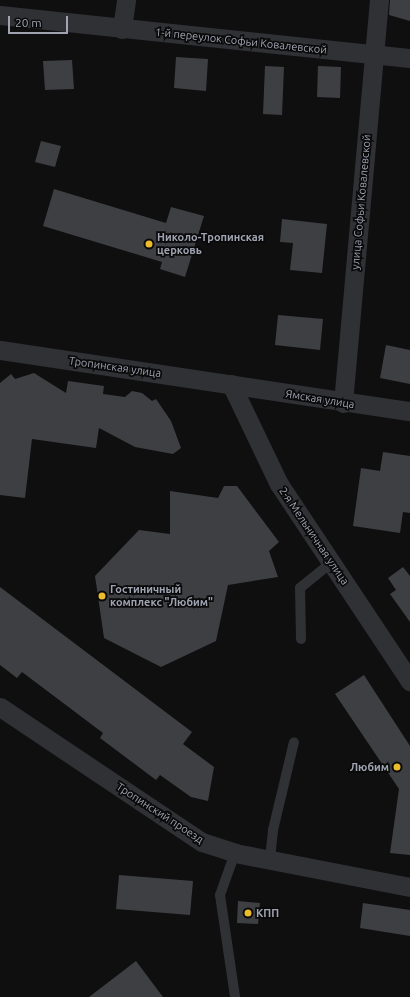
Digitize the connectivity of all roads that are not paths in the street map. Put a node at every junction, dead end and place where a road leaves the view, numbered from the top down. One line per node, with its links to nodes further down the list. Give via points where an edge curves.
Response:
1 (126, 0): 4 (street)
2 (379, 0): 5 (street, улица Софьи Ковалевской)
3 (0, 15): 4 (street, 1-й переулок Софьи Ковалевской)
4 (122, 29): 5 (street, 1-й переулок Софьи Ковалевской)
5 (374, 55): 6 (street, 1-й переулок Софьи Ковалевской); 9 (street, улица Софьи Ковалевской)
6 (410, 58)
7 (0, 350): 8 (street, Тропинская улица)
8 (231, 384): 9 (street, Ямская улица); 11 (street, 2-я Мельничная улица, via 279,484)
9 (344, 403): 10 (street, Ямская улица)
10 (410, 411)
11 (332, 562): 12 (lane, via 300,588); 13 (street, 2-я Мельничная улица)
12 (301, 639)
13 (410, 681)
14 (0, 707): 16 (street, Тропинский проезд, via 202,842)
15 (294, 742): 17 (lane, via 273,830)
16 (234, 853): 17 (street, Тропинский проезд); 19 (lane, via 220,895)
17 (270, 859): 18 (street, Тропинский проезд)
18 (410, 887)
19 (235, 997)

